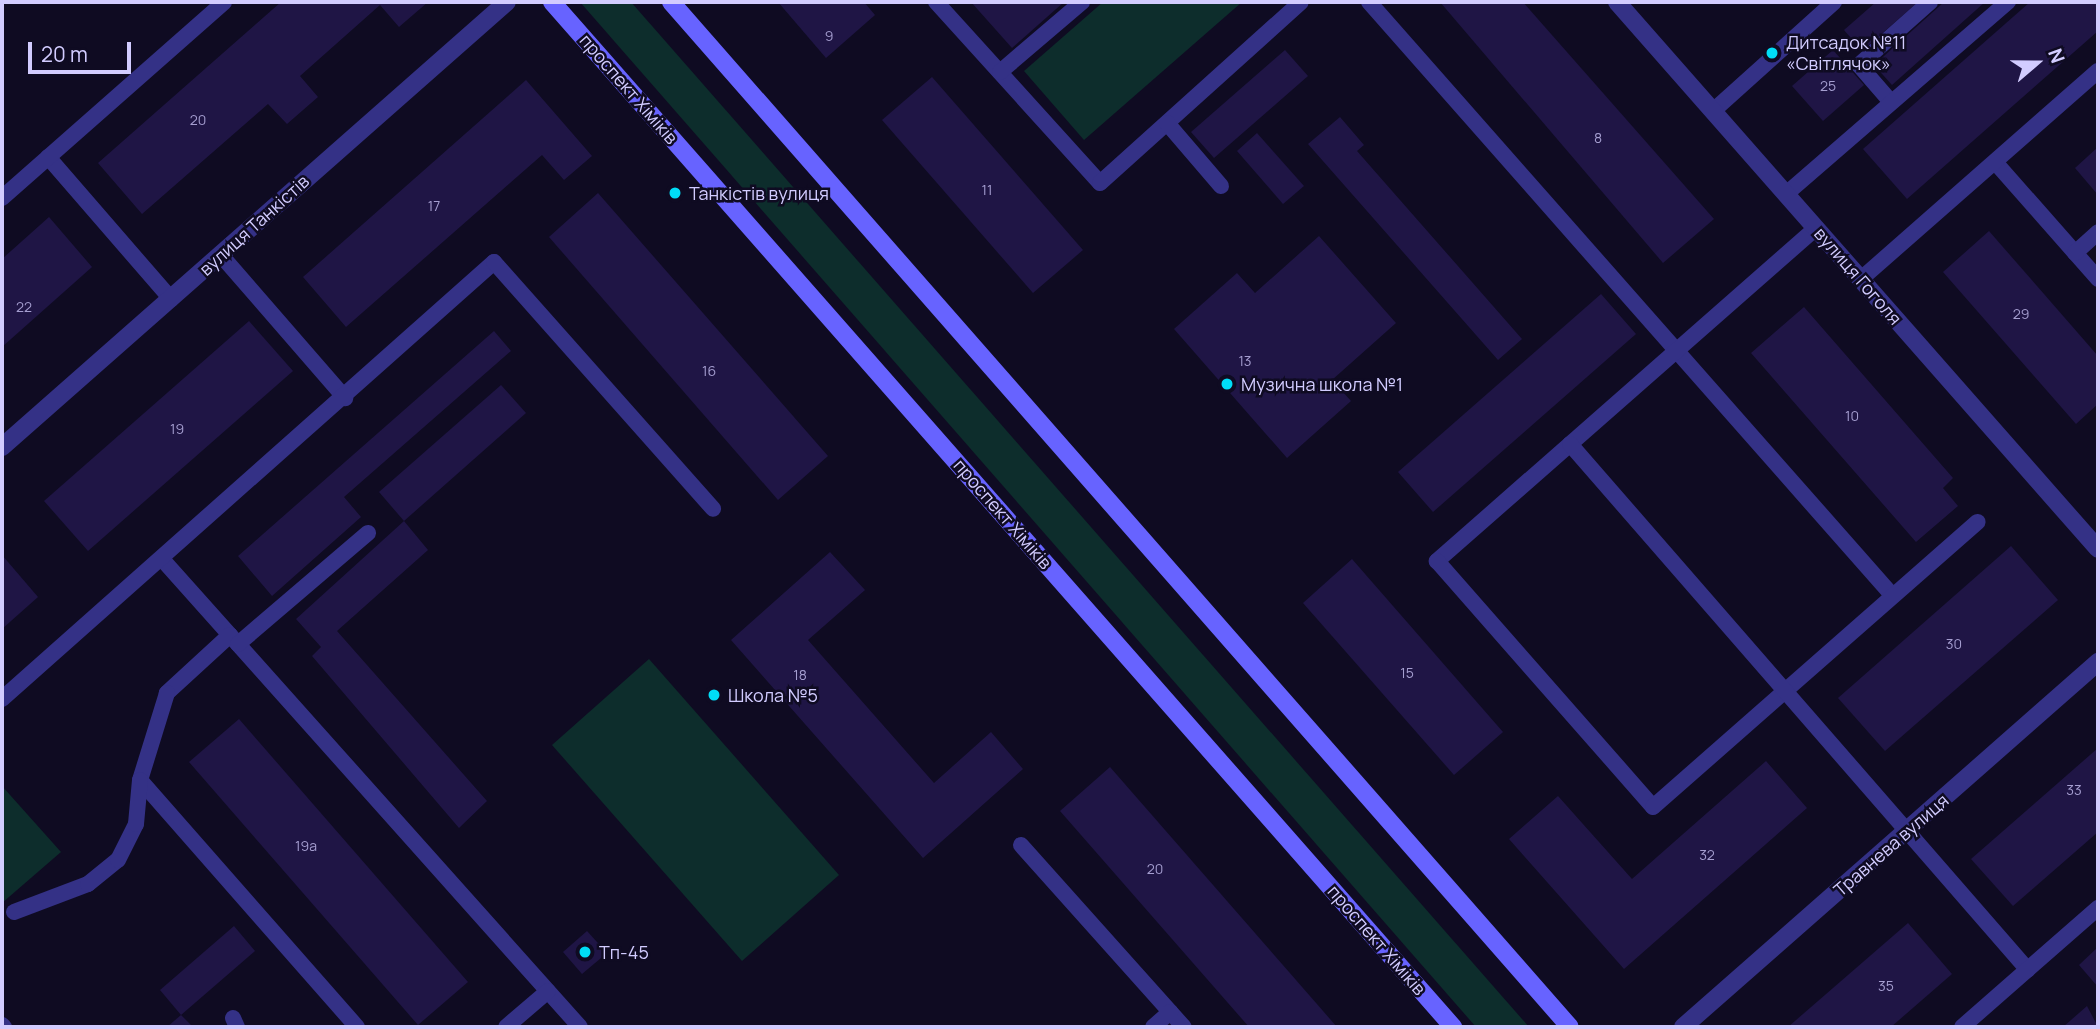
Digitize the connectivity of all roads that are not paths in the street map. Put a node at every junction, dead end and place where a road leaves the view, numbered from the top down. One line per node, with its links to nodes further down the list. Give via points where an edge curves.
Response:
1 (225, 2): 18 (lane)
2 (507, 2): 26 (street, вулиця Танкістів)
3 (552, 2): 57 (main road, проспект Хіміків)
4 (671, 2): 58 (main road)
5 (1082, 2): 14 (lane)
6 (1301, 2): 17 (lane)
7 (1369, 2): 30 (lane)
8 (1617, 2): 16 (street, вулиця Гоголя)
9 (1834, 2): 16 (lane)
10 (1930, 2): 15 (lane, via 1859,65)
11 (2008, 2): 15 (lane)
12 (942, 4): 14 (lane)
13 (2098, 71): 19 (lane)
14 (1000, 72): 17 (lane, via 1100,183)
15 (1891, 102): 21 (lane)
16 (1713, 111): 21 (street, вулиця Гоголя)
17 (1167, 123): 20 (lane)
18 (48, 157): 22 (lane); 29 (lane)
19 (1995, 162): 25 (lane); 27 (lane)
20 (1221, 186)
21 (1786, 194): 23 (street, вулиця Гоголя)
22 (2, 198)
23 (1816, 228): 27 (street, вулиця Гоголя); 30 (lane)
24 (2098, 232): 25 (lane)
25 (2075, 253): 28 (lane)
26 (220, 254): 29 (street, вулиця Танкістів); 31 (lane)
27 (1861, 279): 37 (street, вулиця Гоголя)
28 (2098, 279)
29 (171, 299): 33 (street, вулиця Танкістів)
30 (1676, 350): 32 (lane); 39 (lane)
31 (345, 398): 34 (lane, via 494,262); 38 (lane)
32 (1570, 444): 42 (lane); 42 (lane, via 1437,561 1568,713 1653,807)
33 (2, 447)
34 (713, 509)
35 (1977, 522): 39 (lane)
36 (368, 533): 40 (lane)
37 (2098, 549)
38 (162, 559): 40 (lane); 43 (lane)
39 (1892, 595): 42 (lane)
40 (234, 640): 44 (lane, via 167,693); 50 (lane)
41 (2098, 662): 45 (street, Травнева вулиця)
42 (1784, 691): 45 (lane)
43 (2, 699)
44 (140, 780): 48 (lane, via 136,824 118,860 88,884); 52 (lane)
45 (1907, 831): 49 (lane); 59 (street, Травнева вулиця)
46 (1021, 845): 51 (lane)
47 (2098, 908): 49 (lane)
48 (14, 912)
49 (2028, 970): 60 (lane)
50 (548, 991): 53 (lane); 54 (lane)
51 (1170, 1012): 55 (lane); 56 (lane)
52 (357, 1027)
53 (506, 1027)
54 (580, 1027)
55 (1153, 1027)
56 (1184, 1027)
57 (1453, 1027)
58 (1570, 1027)
59 (1683, 1027)
60 (1962, 1027)

